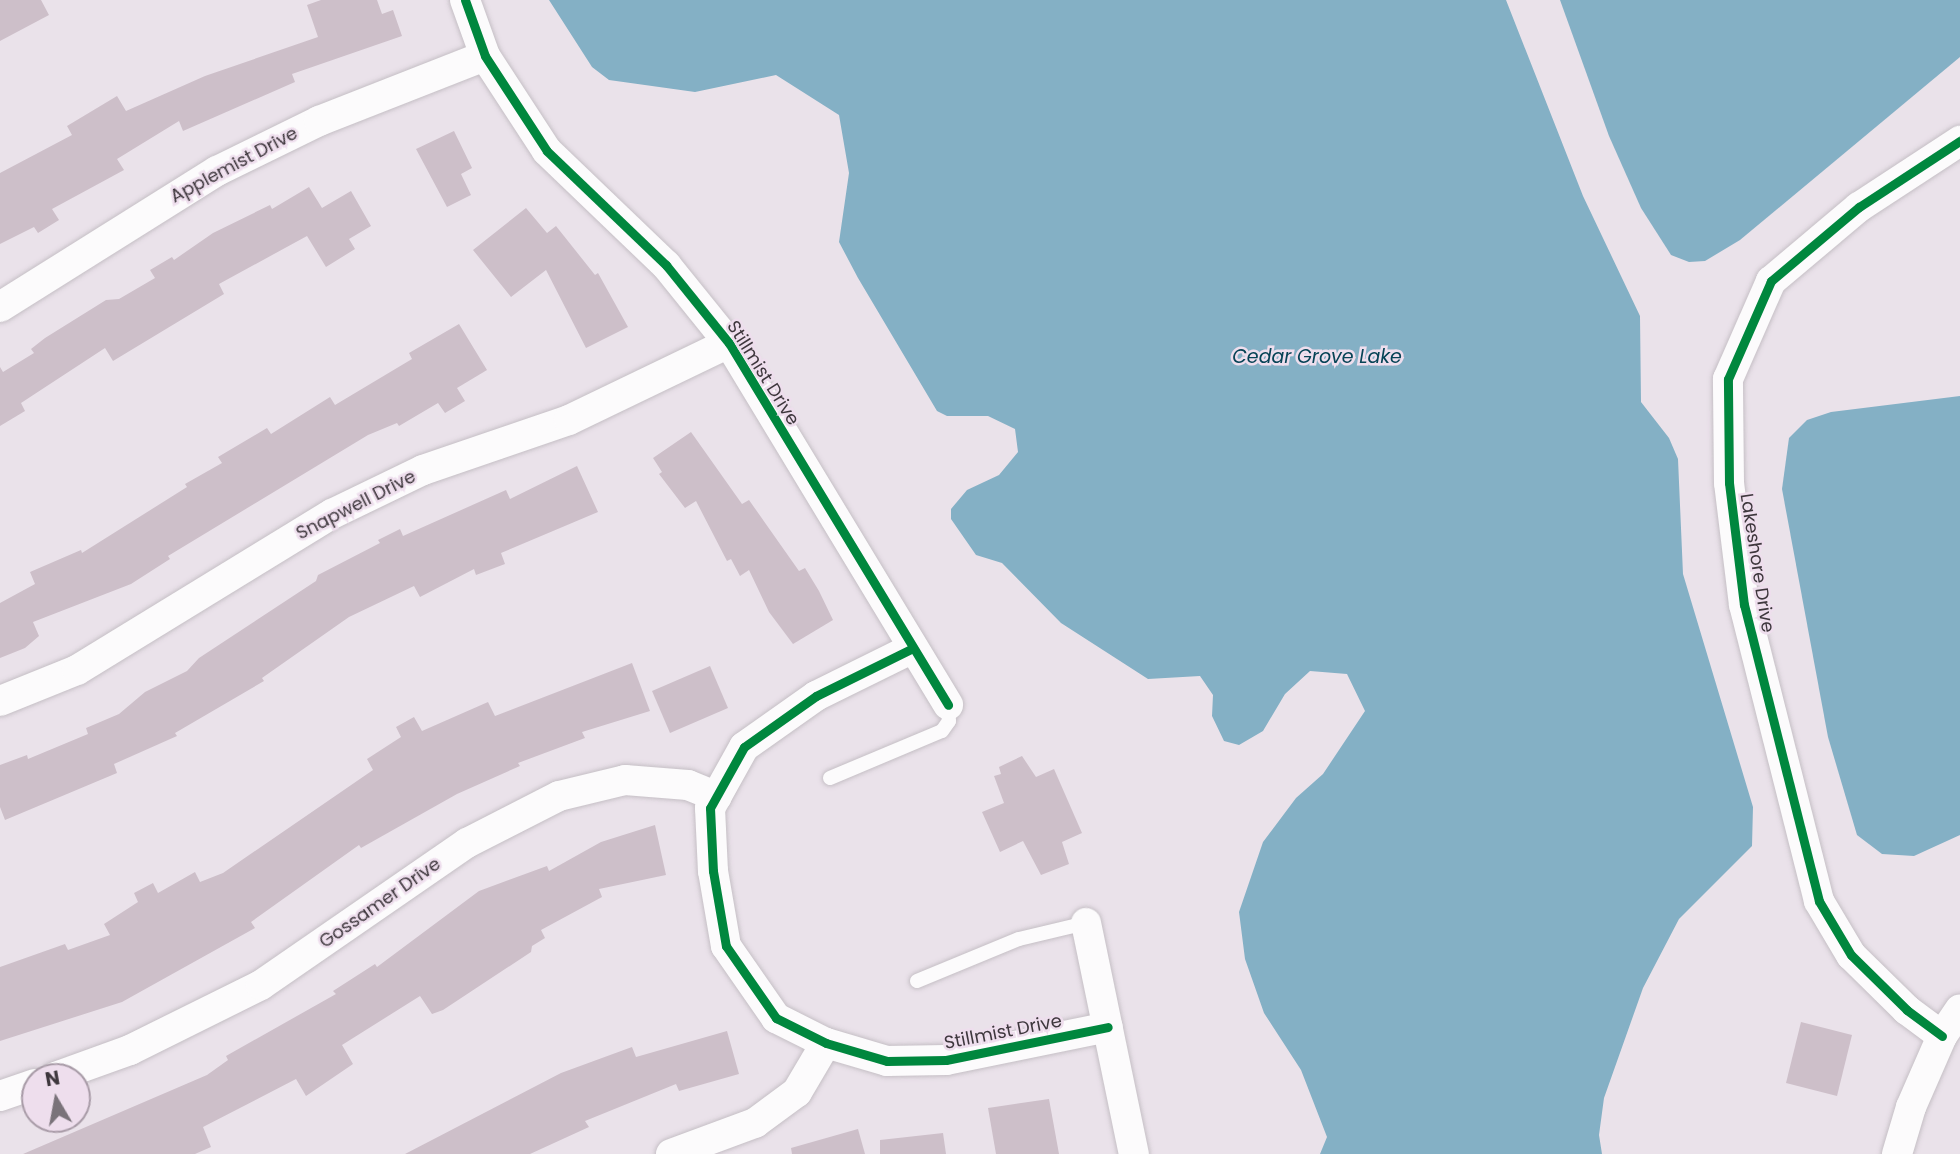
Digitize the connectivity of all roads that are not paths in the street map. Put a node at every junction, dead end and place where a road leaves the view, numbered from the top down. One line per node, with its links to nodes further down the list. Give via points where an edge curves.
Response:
1 (465, 0): 2 (street, Stillmist Drive)
2 (485, 56): 4 (street, Applemist Drive, via 319,121 217,171); 5 (street, Stillmist Drive, via 547,151 667,265)
3 (1960, 141): 15 (street, Lakeshore Drive, via 1859,207 1771,281 1728,379 1729,483 1744,605 1819,901 1851,955 1907,1010)
4 (0, 307)
5 (729, 343): 6 (street, Stillmist Drive); 7 (street, Snapwell Drive, via 569,420 423,470 331,514 77,670)
6 (913, 648): 8 (street, Stillmist Drive); 10 (street, Stillmist Drive, via 816,696 744,747)
7 (0, 701)
8 (948, 705): 9 (lane, via 949,721 943,732)
9 (830, 778)
10 (716, 797): 16 (street, Stillmist Drive, via 710,808 713,871 726,946 776,1018); 17 (street, Gossamer Drive, via 688,785 625,780 559,796 467,842 261,985 130,1050)
11 (1086, 923): 12 (lane, via 1019,939); 14 (street)
12 (917, 981)
13 (1960, 1009): 15 (street)
14 (1108, 1027): 16 (street, Stillmist Drive, via 946,1060 887,1061); 21 (street)
15 (1942, 1036): 22 (street, via 1911,1107)
16 (827, 1044): 20 (street, via 797,1092 755,1123)
17 (91, 1064)
18 (21, 1089): 19 (street)
19 (0, 1096)
20 (671, 1154)
21 (1134, 1154)
22 (1898, 1154)

